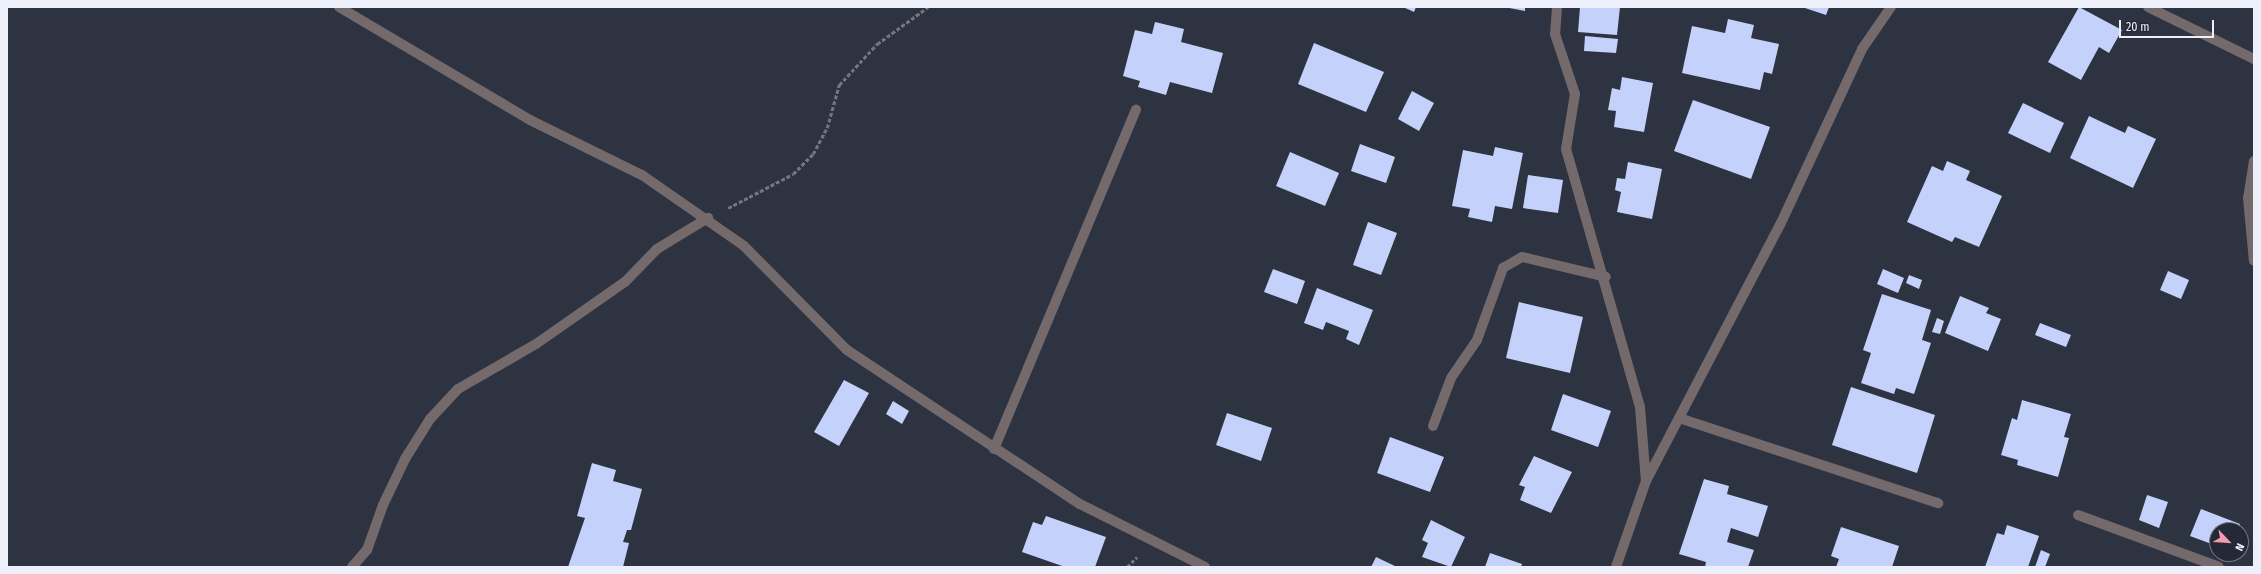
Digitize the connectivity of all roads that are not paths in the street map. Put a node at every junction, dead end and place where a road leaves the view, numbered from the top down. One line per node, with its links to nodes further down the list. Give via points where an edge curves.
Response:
1 (339, 7): 8 (street, via 530,120 642,175)
2 (1557, 7): 10 (street, via 1555,34 1575,94 1566,149)
3 (1891, 7): 11 (street, via 1862,49 1781,223)
4 (2148, 7): 5 (street)
5 (2254, 59)
6 (1136, 110): 13 (street)
7 (2254, 161): 9 (street, via 2248,198)
8 (708, 218): 13 (street, via 744,246 847,350); 17 (street, via 657,248 625,282 536,344 458,389 430,419 405,459 383,505 367,550)
9 (2254, 261)
10 (1606, 277): 12 (street, via 1522,257 1503,268 1477,340 1451,378); 14 (street, via 1640,407)
11 (1678, 418): 14 (street); 15 (street)
12 (1433, 426)
13 (994, 449): 18 (street, via 1080,504)
14 (1646, 481): 19 (street)
15 (1938, 503)
16 (2078, 515): 20 (street)
17 (352, 567)
18 (1205, 567)
19 (1616, 567)
20 (2218, 567)

